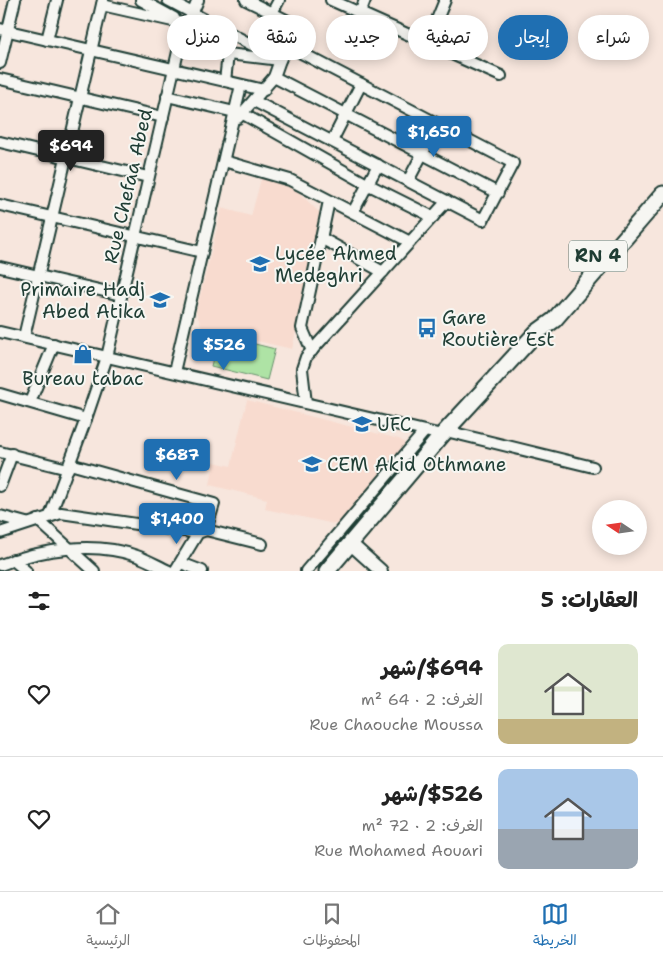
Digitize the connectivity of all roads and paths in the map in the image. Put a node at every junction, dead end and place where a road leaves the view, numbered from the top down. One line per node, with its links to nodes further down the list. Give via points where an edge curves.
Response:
1 (15, 0): 19 (street)
2 (57, 0): 21 (street)
3 (141, 0): 15 (street)
4 (168, 0): 12 (street)
5 (198, 0): 12 (street, Rue Chefaa Abed)
6 (246, 0): 13 (street)
7 (279, 0): 13 (street)
8 (331, 0): 14 (street)
9 (365, 0): 14 (street)
10 (445, 0): 17 (street)
11 (103, 2): 18 (street); 23 (street)
12 (192, 13): 22 (street)
13 (272, 13): 16 (street)
14 (360, 13): 20 (street)
15 (169, 15)
16 (276, 15)
17 (439, 15)
18 (167, 19)
19 (4, 30): 21 (street); 29 (street)
20 (408, 35)
21 (48, 40): 23 (street)
22 (248, 43)
23 (92, 50): 30 (street); 39 (street)
24 (176, 60): 30 (street, Rue Chefaa Abed)
25 (227, 60): 34 (street)
26 (280, 60): 32 (street)
27 (315, 60): 35 (street)
28 (464, 60): 31 (street)
29 (0, 63)
30 (174, 69): 34 (street); 38 (street, Rue Chefaa Abed)
31 (501, 76)
32 (274, 77): 37 (street); 42 (street)
33 (0, 79): 39 (street)
34 (224, 81): 36 (street)
35 (362, 84): 42 (street); 44 (street)
36 (242, 85): 37 (street); 41 (street)
37 (264, 90): 40 (street)
38 (167, 96): 41 (street); 43 (street, Rue Chefaa Abed)
39 (80, 98): 43 (street); 48 (street)
40 (254, 101): 41 (street); 45 (street)
41 (239, 113): 49 (street, via 232,124); 54 (street)
42 (346, 114): 45 (street); 47 (street)
43 (163, 117): 51 (street, Rue Chefaa Abed)
44 (438, 124): 47 (street); 55 (street, via 513,163)
45 (332, 141): 50 (street)
46 (0, 142): 48 (street)
47 (422, 154): 52 (street); 55 (street)
48 (66, 158): 51 (street); 61 (street)
49 (224, 160): 57 (street, via 290,180); 66 (street)
50 (378, 165): 52 (street); 54 (street)
51 (148, 177): 63 (street, Rue Chefaa Abed)
52 (408, 181): 58 (street)
53 (663, 181): 72 (main road, RN 4, via 548,313)
54 (368, 184): 60 (street); 62 (street)
55 (498, 193): 58 (street, via 484,220)
56 (663, 194): 72 (main road, RN 4, via 554,320)
57 (329, 201): 60 (street); 64 (street)
58 (447, 201): 62 (street)
59 (0, 205): 61 (street)
60 (353, 212): 65 (street)
61 (52, 217): 63 (street); 69 (street)
62 (433, 217): 65 (street)
63 (135, 236): 66 (street); 70 (street, Rue Chefaa Abed)
64 (322, 238): 68 (street); 75 (street, via 302,328)
65 (410, 242): 68 (street)
66 (202, 252): 77 (street)
67 (0, 267): 69 (street)
68 (383, 272): 75 (street)
69 (39, 276): 70 (street); 73 (street)
70 (121, 295): 76 (street, Rue Chefaa Abed)
71 (0, 332): 73 (street)
72 (536, 333): 83 (main road, RN 4)
73 (24, 337): 74 (street)
74 (54, 344): 76 (street); 79 (street)
75 (312, 350): 80 (street, via 302,368)
76 (107, 356): 77 (street); 81 (street, Rue Chefaa Abed)
77 (174, 372): 80 (street)
78 (0, 394): 79 (street)
79 (30, 402): 81 (street)
80 (306, 403): 82 (street)
81 (86, 419): 87 (street, Rue Chefaa Abed)
82 (425, 431): 83 (street); 105 (street)
83 (444, 433): 86 (street); 96 (main road, RN 4)
84 (0, 452): 85 (street)
85 (12, 454): 87 (street); 88 (street)
86 (593, 466)
87 (69, 467): 90 (street, Rue Chefaa Abed); 93 (street, via 214,504)
88 (0, 486)
89 (0, 516): 92 (street)
90 (50, 516): 91 (street); 93 (street, via 61,513)
91 (38, 520): 92 (street); 97 (street)
92 (26, 523): 94 (street)
93 (202, 532): 95 (street); 100 (street)
94 (0, 533)
95 (262, 544)
96 (351, 544): 106 (main road, RN 4); 107 (street)
97 (70, 549): 98 (street); 102 (street); 103 (street, via 88,548 136,556)
98 (13, 560): 99 (street); 101 (street)
99 (0, 564)
100 (178, 567): 104 (street)
101 (26, 571)
102 (94, 571)
103 (169, 571)
104 (202, 571)
105 (306, 571)
106 (327, 571)
107 (381, 571)

